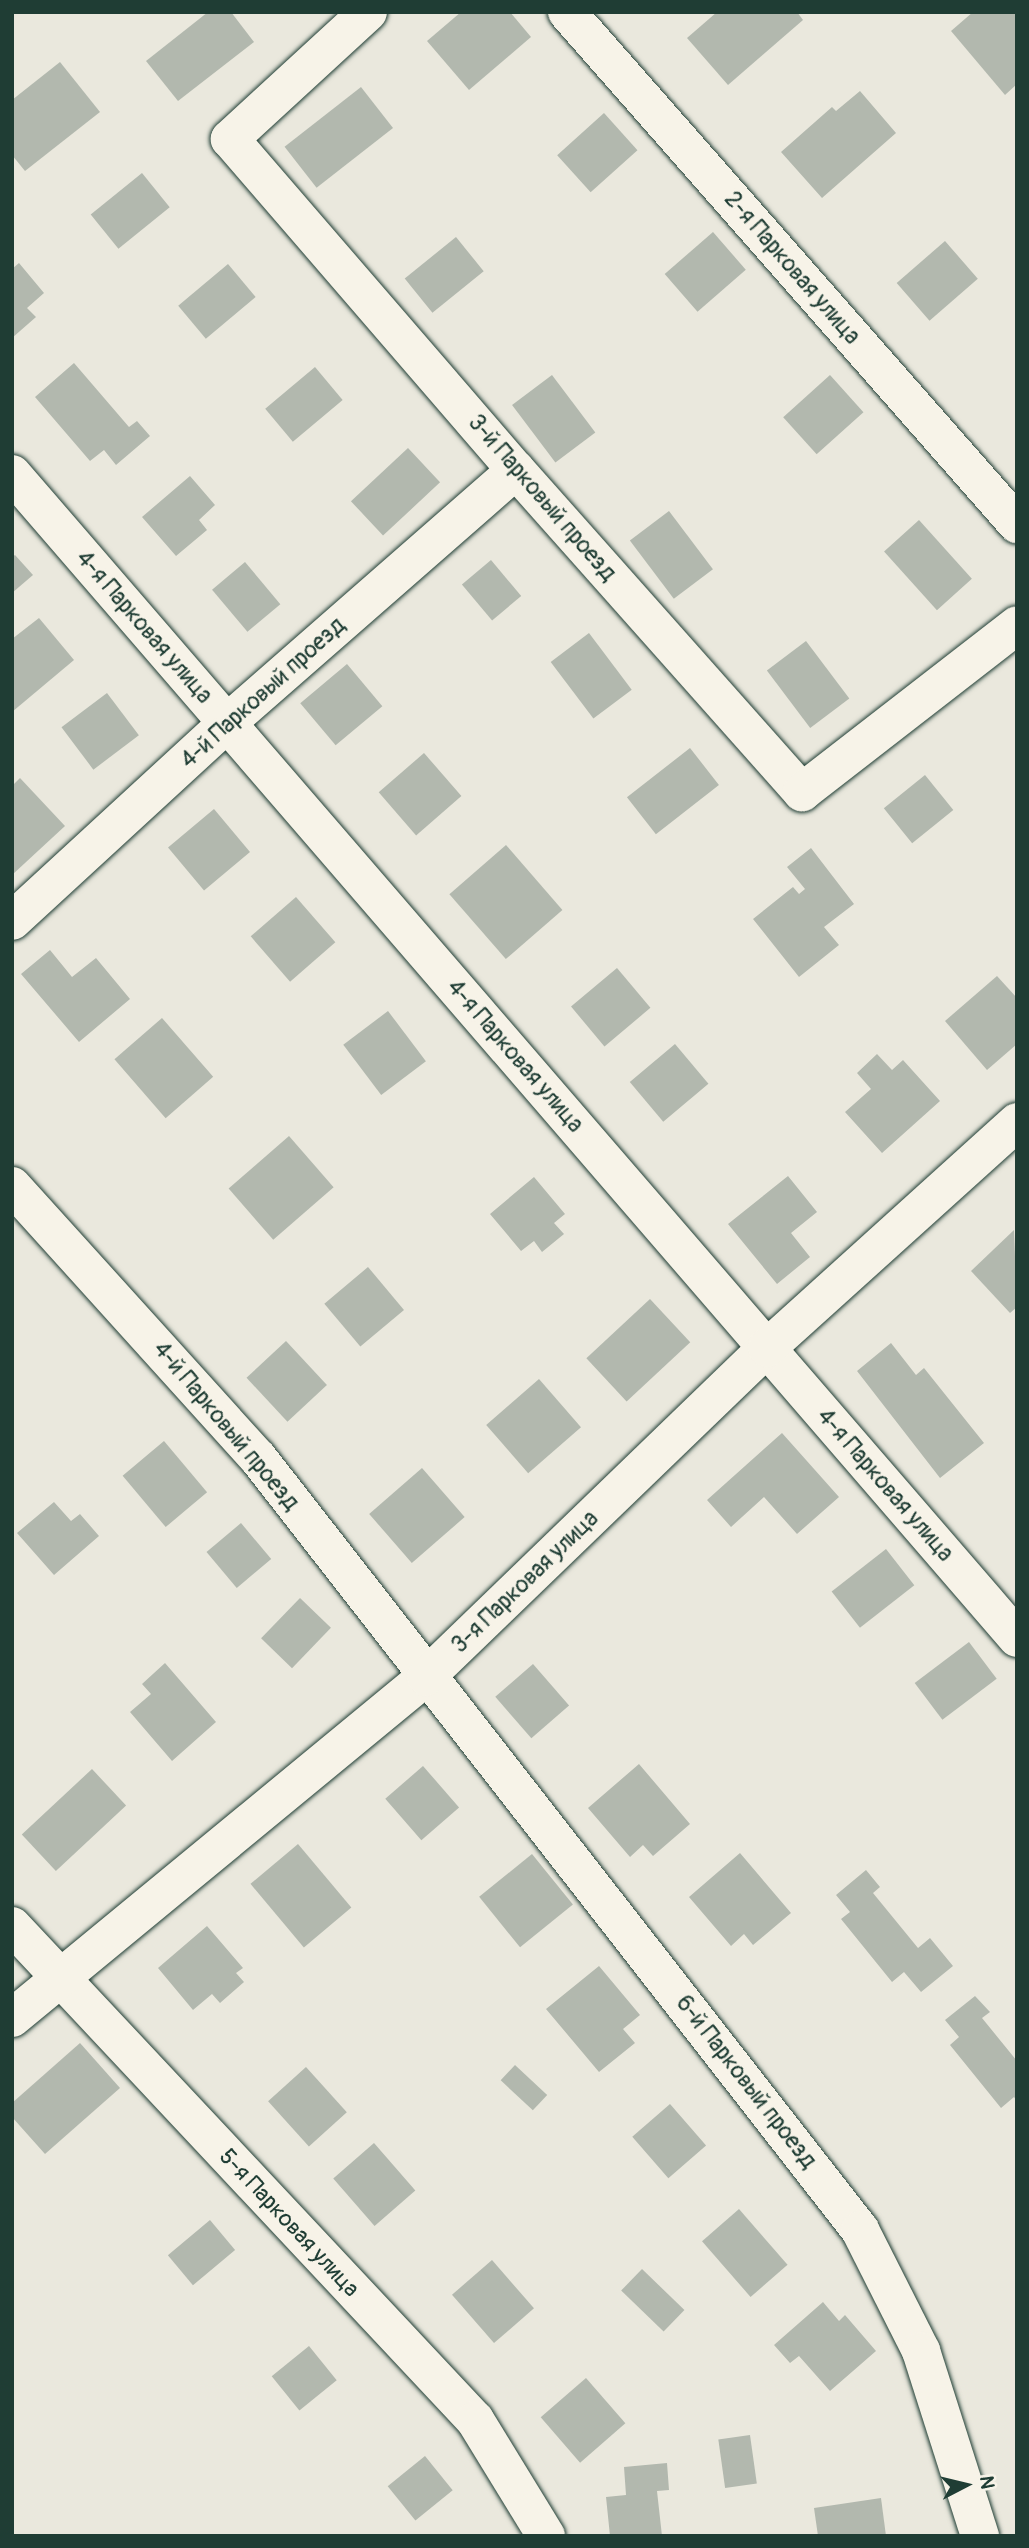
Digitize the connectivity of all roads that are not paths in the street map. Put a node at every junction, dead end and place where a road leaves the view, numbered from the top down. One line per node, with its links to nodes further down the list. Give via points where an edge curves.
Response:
1 (368, 12): 3 (street, 3-й Парковый проезд, via 230,139)
2 (567, 12): 5 (street, 2-я Парковая улица)
3 (516, 470): 6 (street, 3-й Парковый проезд, via 802,792); 7 (street, 4-й Парковый проезд)
4 (12, 474): 7 (street, 4-я Парковая улица)
5 (1017, 524)
6 (1017, 625)
7 (227, 723): 8 (street, 4-й Парковый проезд); 11 (street, 4-я Парковая улица)
8 (12, 921)
9 (1017, 1122): 11 (street, 3-я Парковая улица)
10 (12, 1185): 13 (street, 4-й Парковый проезд, via 258,1458)
11 (767, 1348): 12 (street, 4-я Парковая улица); 13 (street, 3-я Парковая улица)
12 (1017, 1638)
13 (426, 1677): 15 (street, 3-я Парковая улица); 18 (street, 6-й Парковый проезд, via 557,1838 860,2230 921,2351)
14 (12, 1926): 15 (street, 5-я Парковая улица)
15 (59, 1979): 16 (street, 3-я Парковая улица); 17 (street, 5-я Парковая улица, via 475,2420)
16 (12, 2018)
17 (546, 2536)
18 (980, 2536)

